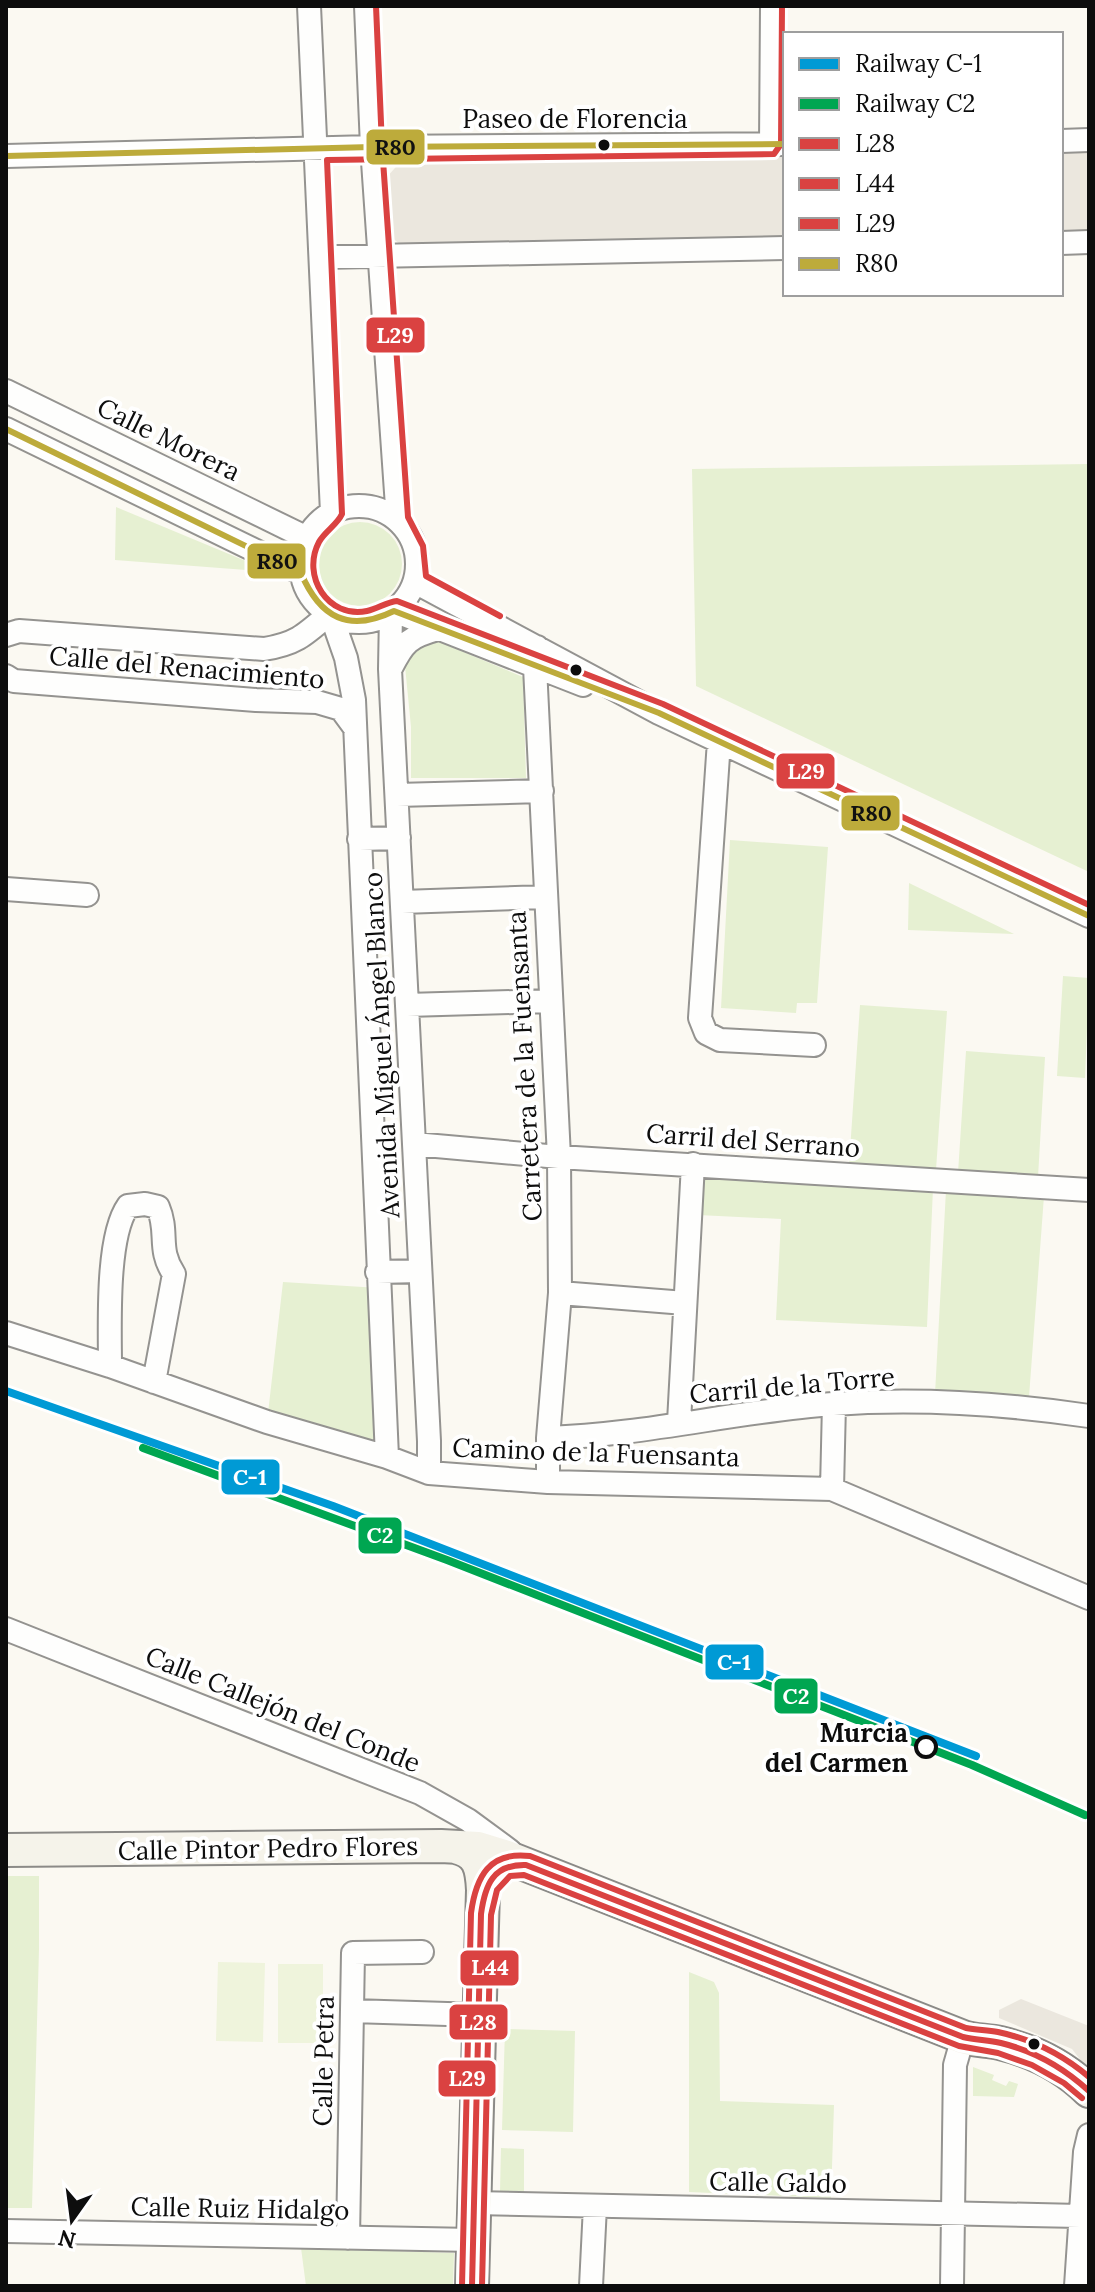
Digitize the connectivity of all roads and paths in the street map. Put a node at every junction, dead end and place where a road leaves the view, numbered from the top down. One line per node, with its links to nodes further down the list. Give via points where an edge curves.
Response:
1 (309, 6): 8 (street)
2 (366, 6): 7 (street)
3 (772, 6): 6 (street)
4 (1089, 140): 5 (street)
5 (1063, 141)
6 (778, 144): 7 (street, Paseo de Florencia)
7 (372, 147): 8 (street, Paseo de Florencia); 14 (street)
8 (317, 150): 9 (street, Paseo de Florencia); 13 (street)
9 (6, 156)
10 (1089, 242): 11 (street)
11 (1063, 243)
12 (783, 248): 14 (street)
13 (322, 257): 14 (street); 18 (street)
14 (379, 257): 19 (street)
15 (6, 391): 16 (street); 20 (street, Calle Morera)
16 (6, 416)
17 (6, 429): 21 (street)
18 (332, 513): 19 (street, via 366,506); 20 (street)
19 (398, 521): 22 (street, via 412,538)
20 (307, 538): 21 (street)
21 (301, 573): 24 (street, via 311,596)
22 (415, 582): 23 (street); 27 (street)
23 (393, 612): 24 (street, via 355,622); 25 (street); 28 (street, Avenida Miguel Ángel Blanco)
24 (330, 614): 26 (street, Calle del Renacimiento, via 289,645 264,649 19,631); 30 (street, Avenida Miguel Ángel Blanco, via 346,658)
25 (438, 629): 27 (street); 28 (street, via 409,639)
26 (6, 635)
27 (536, 657): 31 (street); 32 (street, Carretera de la Fuensanta)
28 (390, 669): 33 (street, Avenida Miguel Ángel Blanco)
29 (6, 676): 30 (street, Calle del Renacimiento, via 14,681 317,702 341,709)
30 (355, 728): 35 (street, Avenida Miguel Ángel Blanco)
31 (719, 741): 40 (street); 43 (street, via 700,1018 706,1033 720,1040)
32 (542, 791): 33 (street); 38 (street, Carretera de la Fuensanta)
33 (397, 795): 34 (street, Avenida Miguel Ángel Blanco)
34 (399, 838): 35 (street); 39 (street, Avenida Miguel Ángel Blanco)
35 (359, 839): 49 (street, Avenida Miguel Ángel Blanco)
36 (6, 889): 37 (street)
37 (87, 895)
38 (545, 897): 39 (street); 41 (street, Carretera de la Fuensanta)
39 (402, 902): 42 (street, Avenida Miguel Ángel Blanco)
40 (1089, 916)
41 (550, 1001): 42 (street); 45 (street, Carretera de la Fuensanta)
42 (407, 1005): 44 (street, Avenida Miguel Ángel Blanco)
43 (814, 1045)
44 (414, 1144): 45 (street, Carril del Serrano); 48 (street, Avenida Miguel Ángel Blanco)
45 (559, 1157): 46 (street, Carril del Serrano); 50 (street, Carretera de la Fuensanta)
46 (693, 1164): 47 (street, Carril del Serrano); 51 (street)
47 (1089, 1190)
48 (420, 1271): 49 (street); 60 (street, Avenida Miguel Ángel Blanco)
49 (377, 1272): 59 (street, Avenida Miguel Ángel Blanco)
50 (560, 1293): 51 (street); 58 (street, Carretera de la Fuensanta)
51 (686, 1297): 57 (street)
52 (6, 1333): 53 (street, Camino de la Fuensanta)
53 (110, 1366): 54 (street, Camino de la Fuensanta); 54 (street, via 117,1227 128,1206 158,1207 164,1259 174,1274)
54 (154, 1382): 59 (street, Camino de la Fuensanta)
55 (834, 1404): 56 (street, Carril de la Torre, via 921,1403); 57 (street, Carril de la Torre); 62 (street)
56 (1089, 1416)
57 (679, 1422): 58 (street, Carril de la Torre)
58 (548, 1438): 61 (street, Carretera de la Fuensanta)
59 (387, 1457): 60 (street, Camino de la Fuensanta)
60 (429, 1473): 61 (street, Camino de la Fuensanta)
61 (548, 1482): 62 (street, Camino de la Fuensanta)
62 (832, 1489): 63 (street, Camino de la Fuensanta)
63 (1089, 1597)
64 (6, 1629): 65 (street, Calle Callejón del Conde, via 420,1793)
65 (468, 1838): 66 (main road, Calle Pintor Pedro Flores); 67 (main road, Calle Pintor Pedro Flores); 68 (main road, via 482,1876)
66 (6, 1850)
67 (526, 1865): 68 (main road, via 510,1864 495,1873); 72 (main road, Calle Pintor Pedro Flores)
68 (482, 1907): 71 (main road)
69 (422, 1952): 70 (street, Calle Petra, via 353,1953)
70 (352, 2011): 71 (street); 80 (street, Calle Petra)
71 (479, 2015): 75 (main road)
72 (963, 2037): 73 (main road, Calle Pintor Pedro Flores, via 1033,2054 1060,2067); 77 (street, via 955,2065)
73 (1089, 2091)
74 (1089, 2135): 78 (street)
75 (474, 2203): 76 (street, Calle Galdo); 81 (main road)
76 (595, 2206): 77 (street, Calle Galdo); 83 (street)
77 (954, 2213): 78 (street, Calle Galdo); 84 (street)
78 (1080, 2216): 85 (street)
79 (6, 2231): 80 (street, Calle Ruiz Hidalgo)
80 (348, 2238): 81 (street, Calle Ruiz Hidalgo)
81 (473, 2240): 82 (main road)
82 (472, 2286)
83 (591, 2286)
84 (952, 2286)
85 (1076, 2286)

